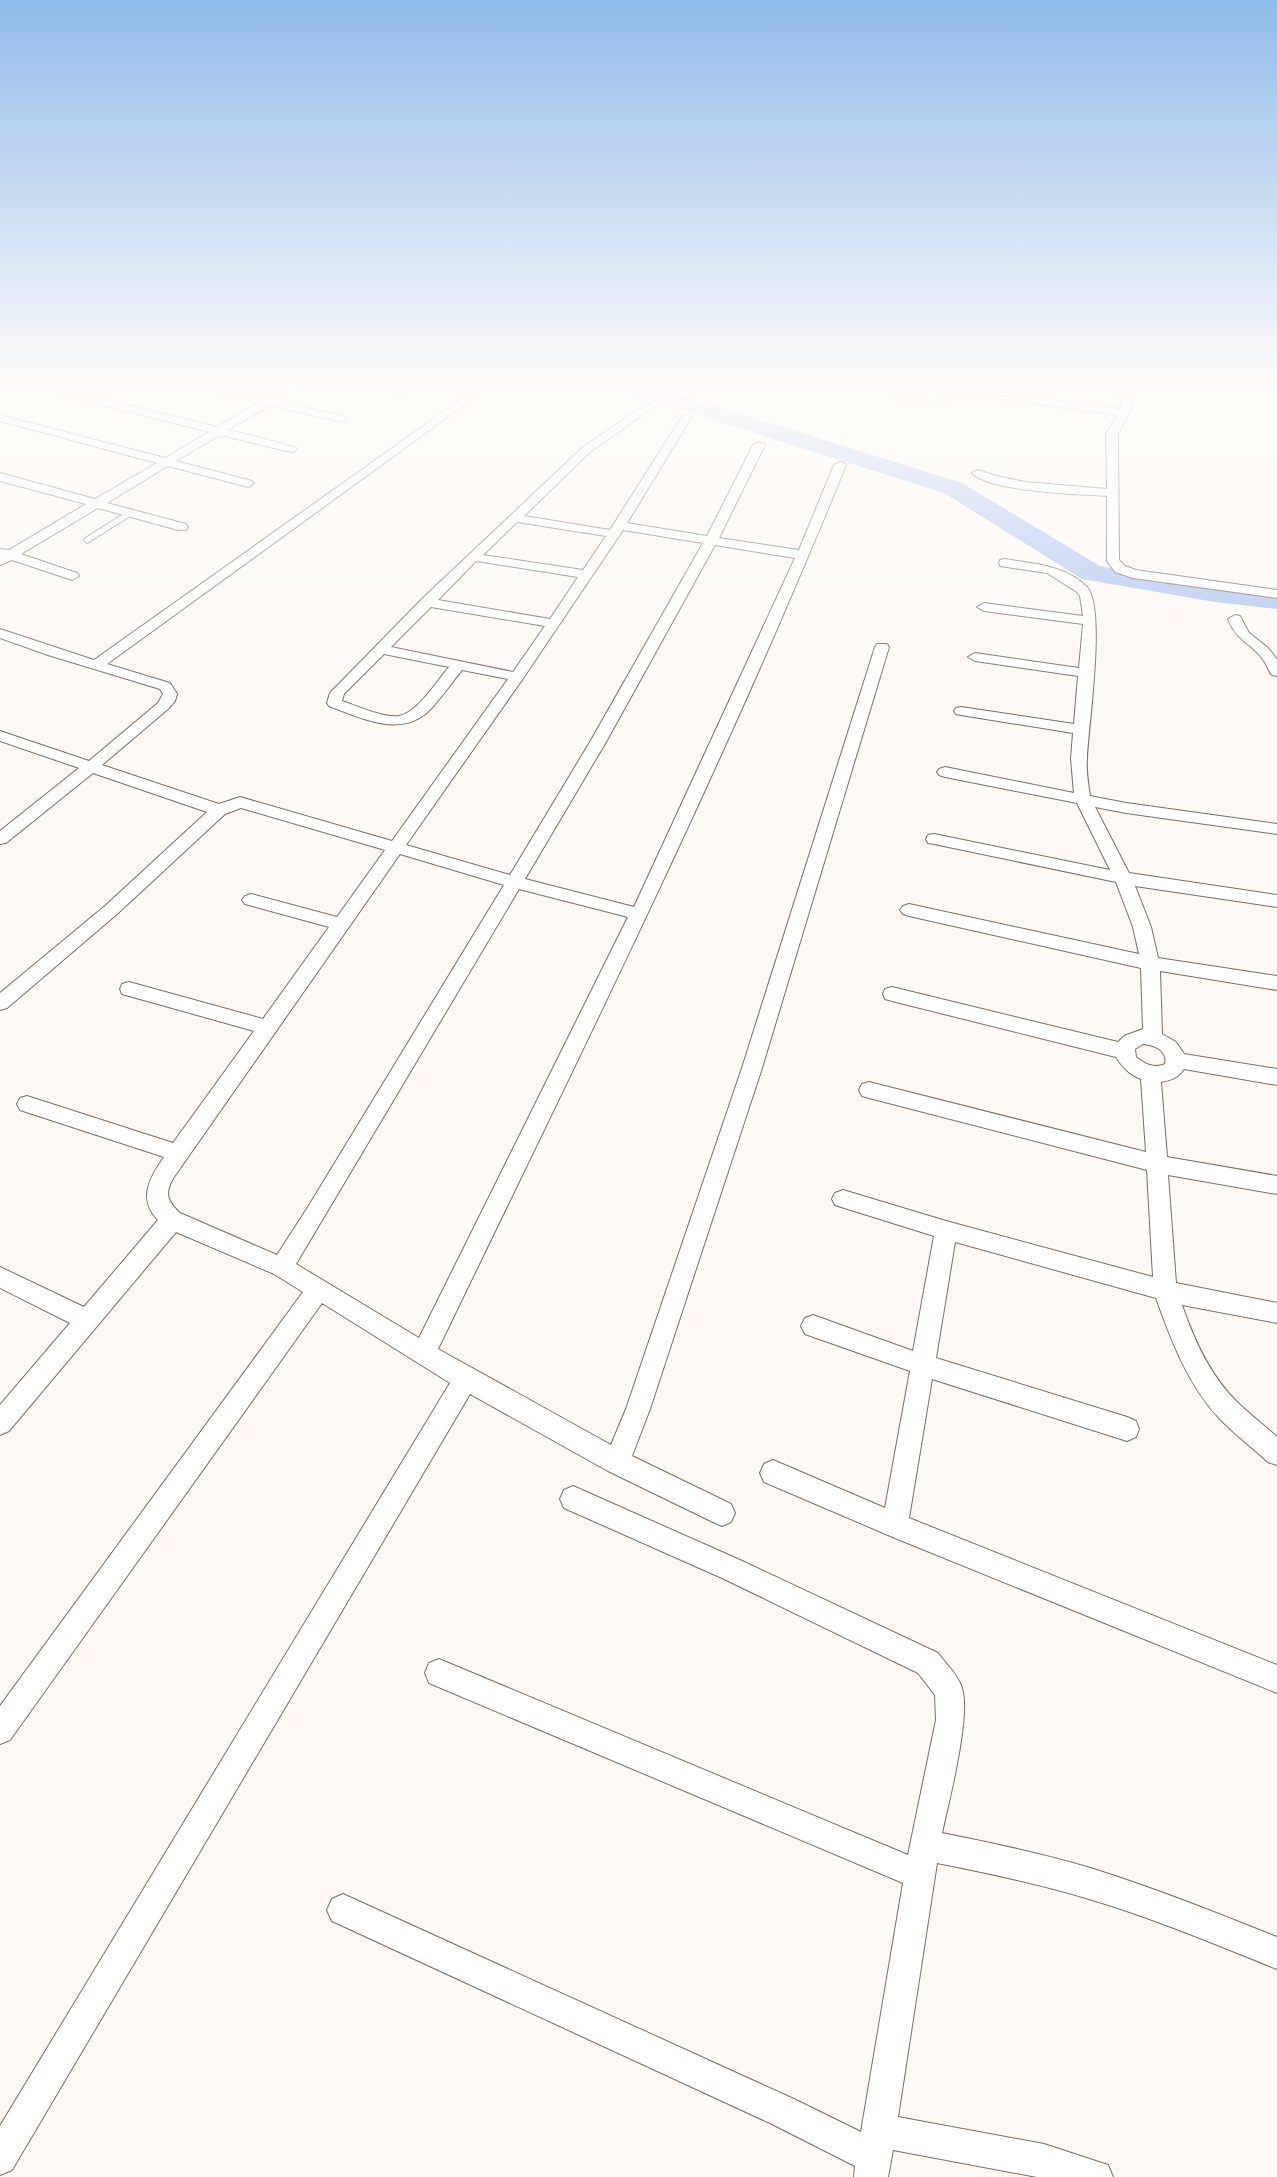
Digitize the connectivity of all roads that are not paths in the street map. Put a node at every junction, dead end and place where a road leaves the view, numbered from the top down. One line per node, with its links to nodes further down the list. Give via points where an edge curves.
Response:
1 (52, 492): 10 (street)
2 (116, 492): 10 (street)
3 (338, 492): 33 (street)
4 (542, 492): 12 (street)
5 (640, 492): 14 (street)
6 (736, 492): 15 (street)
7 (829, 492): 17 (street)
8 (1097, 492): 9 (street)
9 (1112, 493): 23 (street, via 1113,561 1120,569 1133,574)
10 (96, 504): 11 (street); 18 (street)
11 (130, 513): 13 (street); 16 (lane)
12 (514, 518): 14 (street); 19 (street)
13 (182, 527)
14 (616, 530): 15 (street); 21 (street)
15 (712, 539): 17 (street); 50 (street, via 598,742)
16 (87, 540)
17 (803, 555): 54 (street)
18 (3, 556): 22 (street)
19 (473, 557): 21 (street); 24 (street)
20 (1005, 563): 27 (street, via 1051,570 1066,578 1087,596)
21 (586, 574): 28 (street)
22 (72, 576)
23 (1277, 594)
24 (427, 602): 28 (street); 31 (street)
25 (984, 606): 27 (street)
26 (1235, 619): 35 (street, via 1245,638 1266,653)
27 (1090, 621): 36 (street)
28 (552, 623): 37 (street)
29 (0, 633): 33 (street)
30 (882, 646): 88 (street, via 752,1068 641,1400)
31 (380, 648): 34 (street); 34 (street, via 337,693 336,706 403,720 420,711)
32 (975, 657): 36 (street)
33 (97, 664): 41 (street, via 165,686 170,694 163,706)
34 (458, 665): 37 (street)
35 (1277, 672)
36 (1085, 673): 39 (street)
37 (516, 677): 48 (street)
38 (961, 711): 39 (street)
39 (1081, 730): 43 (street, via 1079,772)
40 (0, 736): 41 (street)
41 (92, 766): 44 (street); 46 (street)
42 (945, 772): 43 (street)
43 (1083, 800): 45 (street); 49 (street)
44 (219, 810): 48 (street, via 232,804 248,803); 60 (street, via 111,910)
45 (1277, 829)
46 (1, 838)
47 (934, 839): 49 (street)
48 (394, 849): 50 (street); 55 (street)
49 (1123, 878): 52 (street); 56 (street, via 1142,927)
50 (513, 882): 54 (street); 75 (street)
51 (251, 900): 55 (street)
52 (1277, 901)
53 (909, 910): 56 (street)
54 (639, 914): 82 (street)
55 (341, 924): 61 (street)
56 (1150, 963): 57 (street); 62 (street)
57 (1277, 983)
58 (129, 989): 61 (street)
59 (892, 994): 63 (street)
60 (0, 1003)
61 (268, 1028): 69 (street)
62 (1152, 1037): 63 (street, via 1132,1039); 64 (street, via 1169,1046)
63 (1124, 1051): 65 (street, via 1133,1066)
64 (1176, 1060): 65 (street, via 1170,1072); 66 (street)
65 (1151, 1074): 70 (street)
66 (1277, 1077)
67 (869, 1090): 70 (street)
68 (27, 1104): 69 (street)
69 (178, 1153): 73 (street, via 157,1188 156,1196 162,1211)
70 (1158, 1164): 71 (street); 78 (street)
71 (1277, 1185)
72 (843, 1199): 74 (street)
73 (172, 1220): 75 (street); 80 (street)
74 (946, 1230): 78 (street); 83 (street)
75 (282, 1267): 77 (street)
76 (0, 1277): 80 (street)
77 (318, 1290): 82 (street); 95 (street)
78 (1165, 1290): 79 (street); 87 (street, via 1200,1373 1227,1408)
79 (1277, 1313)
80 (86, 1320): 85 (street)
81 (813, 1326): 83 (street)
82 (424, 1353): 84 (street)
83 (923, 1364): 86 (street); 92 (street)
84 (466, 1379): 88 (street); 101 (street)
85 (0, 1422)
86 (1127, 1429)
87 (1277, 1453)
88 (617, 1462): 91 (street)
89 (774, 1473): 92 (street)
90 (573, 1498): 96 (street, via 928,1663 950,1690 950,1720)
91 (722, 1513)
92 (895, 1526): 94 (street)
93 (439, 1673): 97 (street)
94 (1277, 1679)
95 (0, 1730)
96 (925, 1845): 97 (street); 99 (street, via 1088,1883)
97 (920, 1875): 100 (street)
98 (343, 1910): 100 (street)
99 (1277, 1953)
100 (874, 2155): 102 (street, via 1044,2161)
101 (0, 2158)
102 (1096, 2177)

